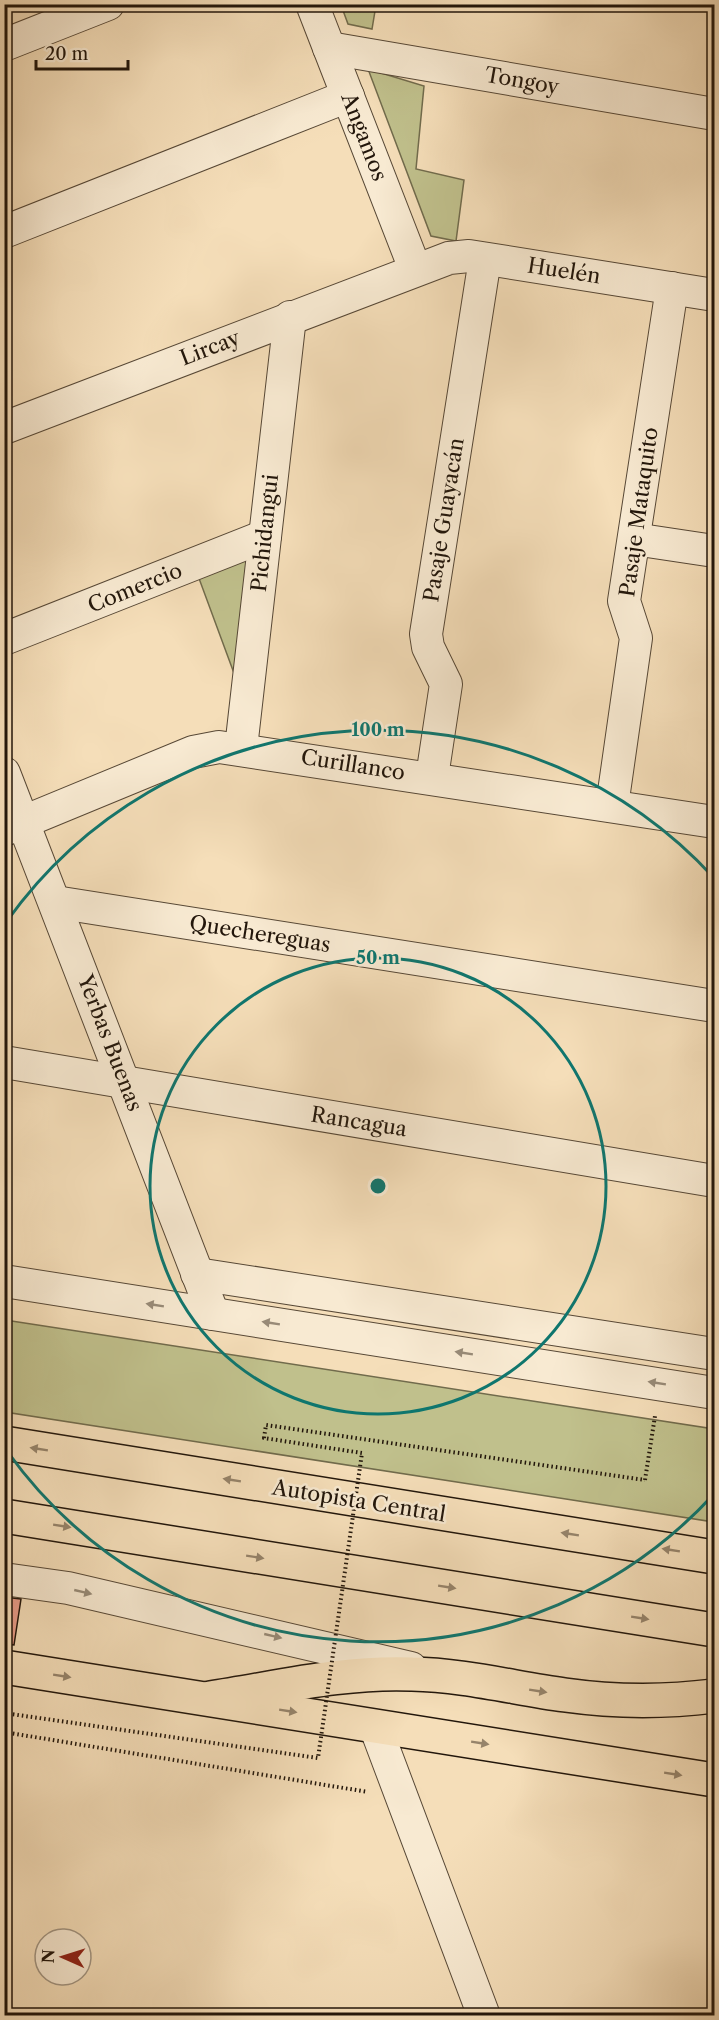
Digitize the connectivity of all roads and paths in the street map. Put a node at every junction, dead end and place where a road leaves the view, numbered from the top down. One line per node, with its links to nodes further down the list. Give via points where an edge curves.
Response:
1 (108, 4): 3 (street)
2 (312, 4): 4 (street, Angamos)
3 (4, 45)
4 (329, 48): 5 (street, Angamos); 6 (street, Tongoy)
5 (348, 96): 7 (street); 9 (street, Angamos)
6 (714, 114)
7 (4, 232)
8 (484, 259): 9 (street, Huelén, via 449,258); 10 (street, Huelén); 20 (street, Pasaje Guayacán, via 426,634 446,684)
9 (415, 269): 12 (street, Lircay)
10 (672, 288): 11 (street, Huelén); 15 (street, Pasaje Mataquito)
11 (714, 295)
12 (290, 317): 13 (street, Lircay); 14 (street, Pichidangui)
13 (4, 428)
14 (265, 536): 17 (street, Comercio); 18 (street, Pichidangui)
15 (634, 539): 16 (street); 21 (street, Pasaje Mataquito, via 624,601 636,638)
16 (714, 551)
17 (4, 639)
18 (241, 748): 20 (street, Curillanco); 23 (street, Curillanco, via 207,747)
19 (4, 773): 23 (street, Yerbas Buenas)
20 (432, 777): 21 (street, Curillanco)
21 (612, 806): 22 (street, Curillanco)
22 (714, 822)
23 (14, 826): 24 (street, Yerbas Buenas)
24 (55, 902): 25 (street, Quechereguas); 27 (street, Yerbas Buenas)
25 (714, 1006)
26 (4, 1062): 27 (street, Rancagua)
27 (126, 1084): 28 (street, Rancagua); 29 (street, Yerbas Buenas)
28 (714, 1181)
29 (197, 1274): 31 (street, Yerbas Buenas); 32 (street)
30 (4, 1281): 31 (street, one-way to 30)
31 (213, 1314): 33 (street, one-way to 31)
32 (714, 1354)
33 (714, 1393)
34 (4, 1443): 37 (main road, Autopista Central, one-way to 34)
35 (645, 1480): 44 (path, bridge, via 266,1425 264,1438 362,1453 318,1758)
36 (4, 1516): 39 (main road, one-way to 39)
37 (714, 1557)
38 (4, 1578): 41 (street, one-way to 41, via 68,1588)
39 (714, 1630)
40 (4, 1667): 43 (main road, one-way to 43)
41 (443, 1676): 42 (main road, one-way to 42, via 601,1700); 43 (main road, via 345,1677)
42 (714, 1696)
43 (210, 1698): 45 (main road, one-way to 45)
44 (4, 1713)
45 (375, 1726): 47 (main road, one-way to 47); 48 (street)
46 (4, 1732): 48 (path)
47 (714, 1780)
48 (404, 1798): 49 (street)
49 (484, 2016)

